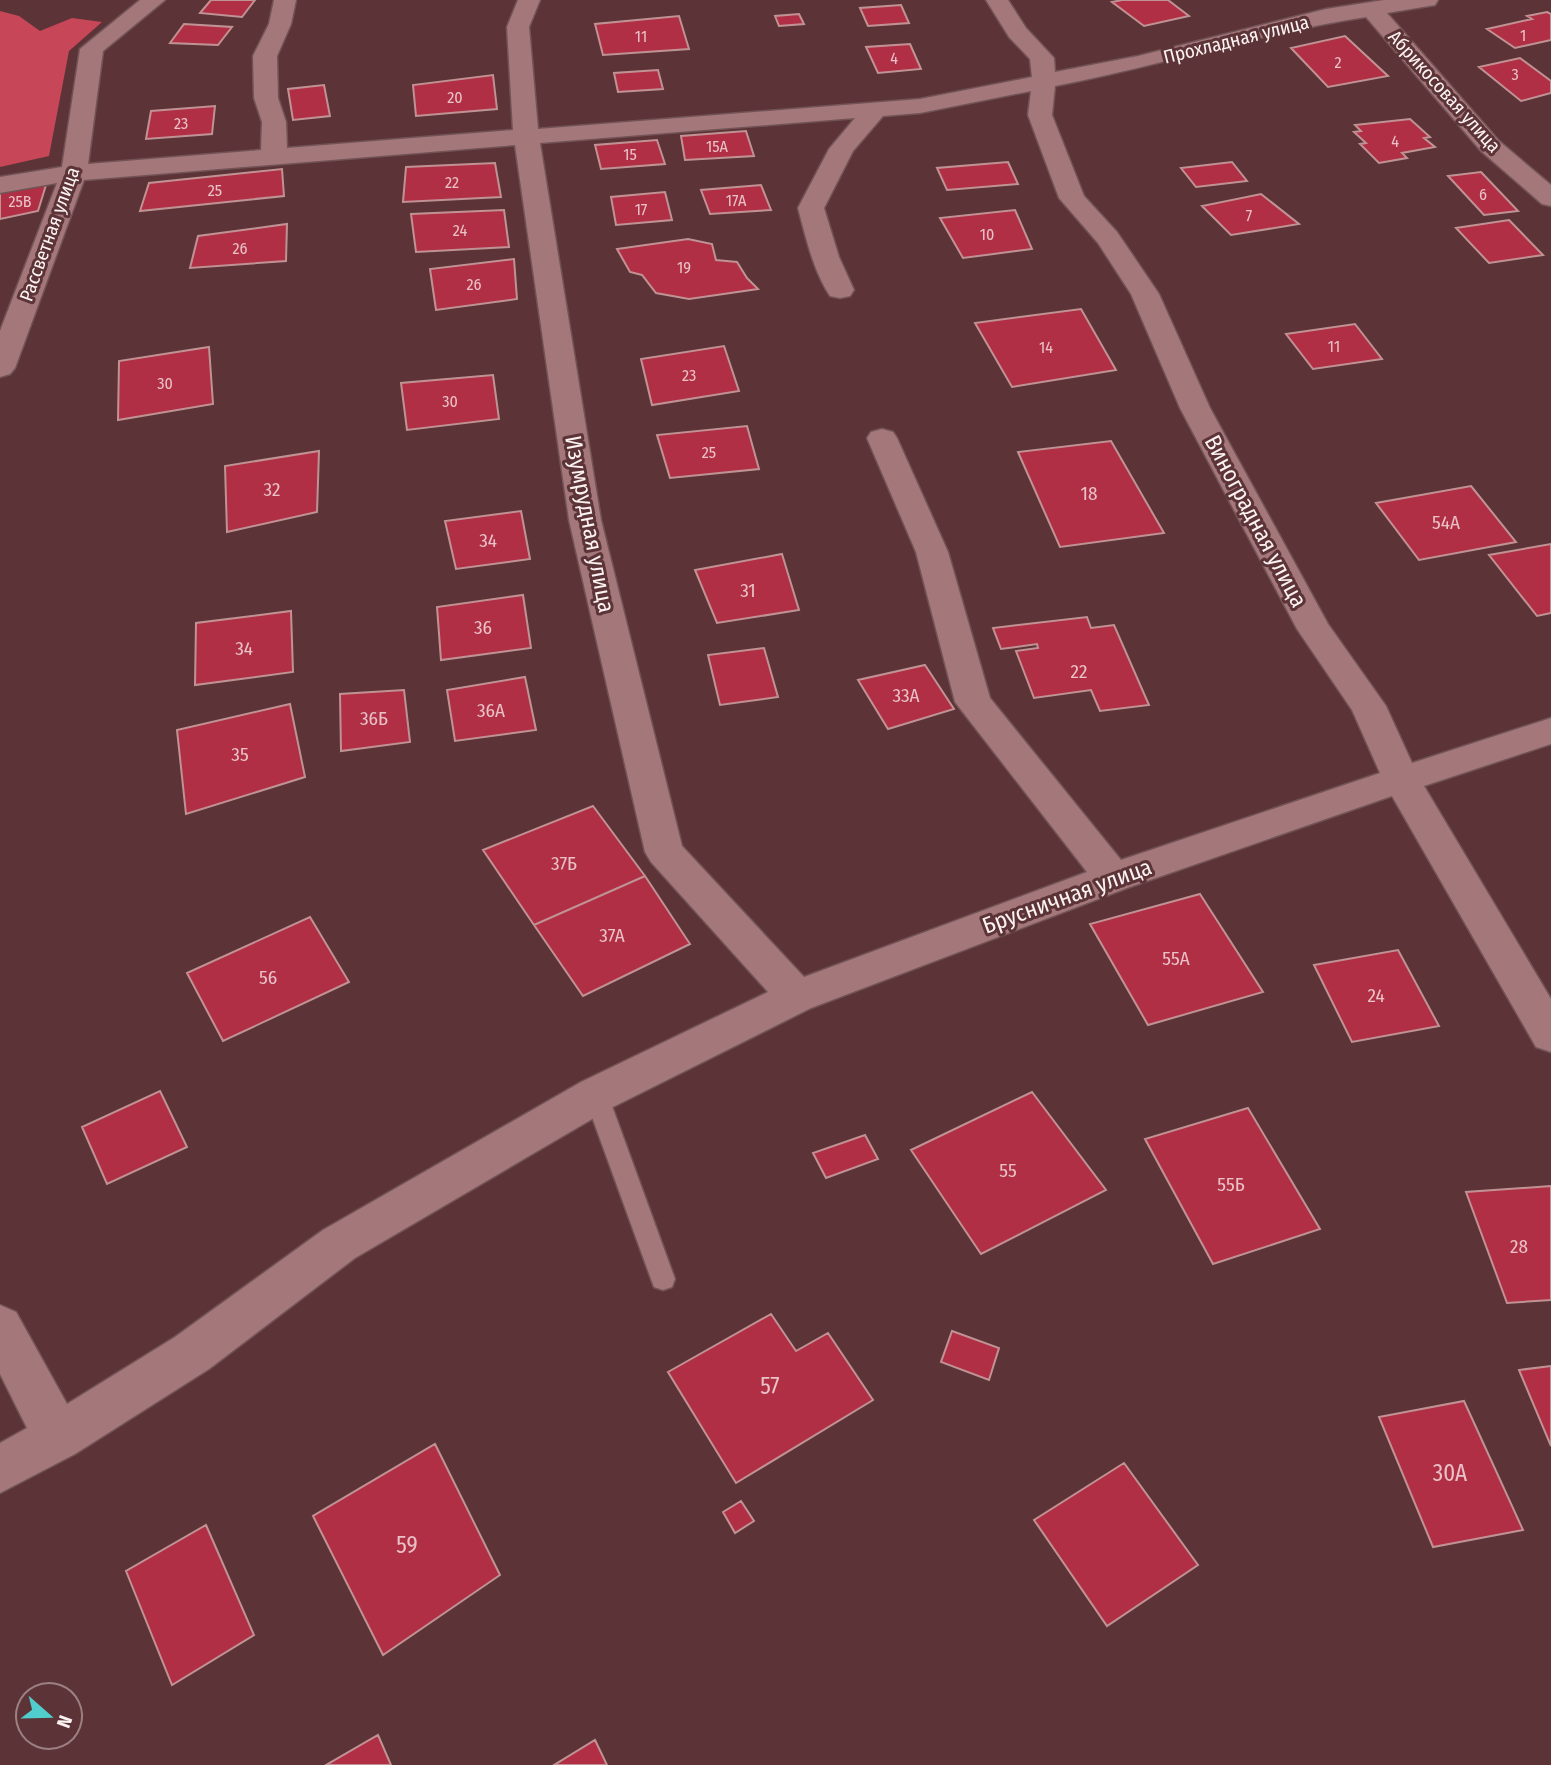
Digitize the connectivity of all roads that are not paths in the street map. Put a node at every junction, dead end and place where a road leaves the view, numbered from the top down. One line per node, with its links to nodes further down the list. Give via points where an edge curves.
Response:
1 (154, 0): 11 (street, Рассветная улица, via 92,48)
2 (285, 0): 10 (street, via 265,56)
3 (529, 0): 9 (street, Изумрудная улица, via 518,27)
4 (997, 0): 7 (street, Виноградная улица, via 1017,32 1042,58)
5 (1427, 0): 6 (street, Прохладная улица)
6 (1372, 9): 7 (street, Прохладная улица); 13 (street, Абрикосовая улица, via 1490,146)
7 (1044, 81): 8 (street, Прохладная улица, via 920,106); 18 (street, Виноградная улица, via 1040,115 1072,198 1108,238 1145,293 1195,408 1314,629 1368,706)
8 (876, 109): 9 (street, Прохладная улица); 14 (street, via 842,149 811,208)
9 (526, 136): 10 (street, Прохладная улица); 20 (street, Изумрудная улица, via 585,520 664,852)
10 (274, 158): 11 (street, Прохладная улица)
11 (74, 173): 12 (street, Прохладная улица); 15 (street, Рассветная улица)
12 (0, 185)
13 (1551, 198)
14 (840, 290)
15 (0, 368)
16 (882, 438): 19 (street, via 932,552 972,702)
17 (1551, 731): 18 (street, Брусничная улица)
18 (1402, 780): 19 (street, Брусничная улица); 21 (street, Виноградная улица)
19 (1113, 878): 20 (street, Брусничная улица)
20 (797, 996): 22 (street, Брусничная улица)
21 (1551, 1035)
22 (596, 1095): 23 (lane); 25 (street, Брусничная улица, via 339,1244 192,1353)
23 (663, 1279)
24 (0, 1327): 25 (street)
25 (58, 1437): 26 (street, Брусничная улица)
26 (0, 1469)

